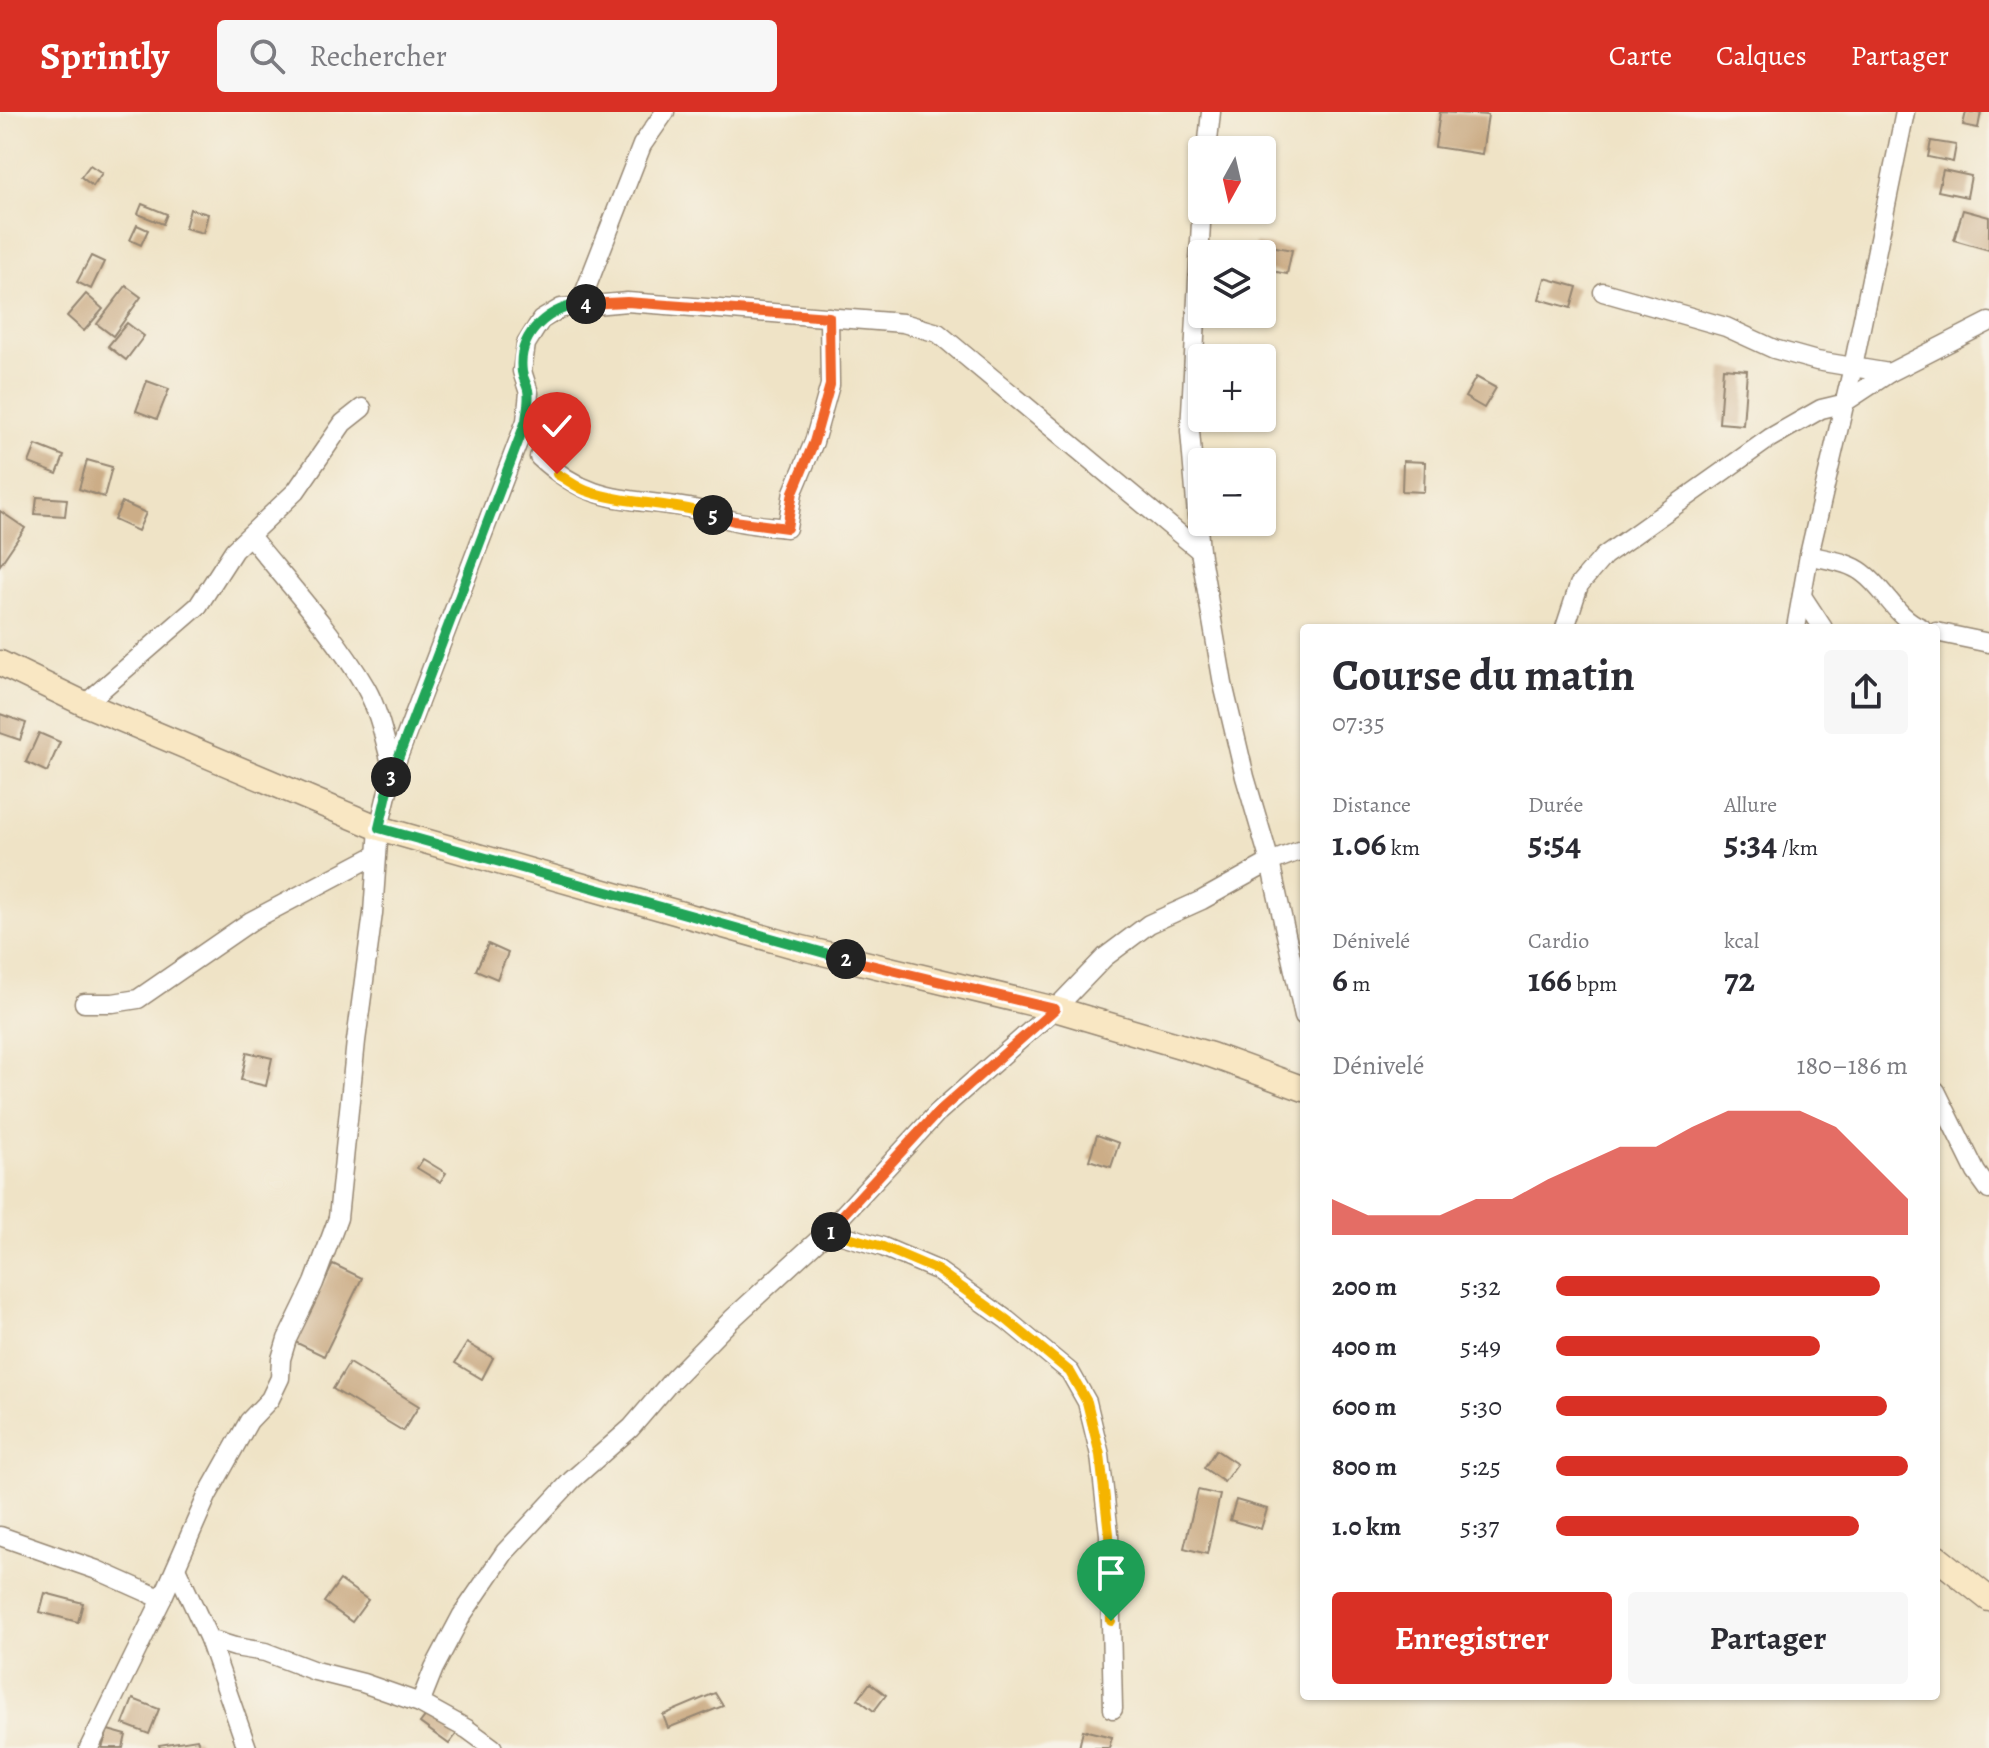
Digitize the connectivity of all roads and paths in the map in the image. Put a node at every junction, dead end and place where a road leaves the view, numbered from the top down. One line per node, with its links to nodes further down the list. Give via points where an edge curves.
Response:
1 (665, 112): 7 (street, via 642,145)
2 (1211, 112): 4 (street)
3 (1905, 112): 10 (street)
4 (1208, 136)
5 (1201, 224): 16 (street, via 1190,431)
6 (1603, 292): 10 (street, via 1726,327 1774,349)
7 (580, 304): 8 (street, via 627,302); 27 (street, via 541,320 526,344 526,421)
8 (829, 317): 14 (street, via 830,385 793,492 787,528 588,492); 16 (street, via 903,323 938,333)
9 (1989, 322): 11 (street)
10 (1853, 367): 11 (street); 12 (street)
11 (1889, 373): 12 (street)
12 (1842, 404): 17 (street); 19 (street, via 1821,409 1770,438 1604,556 1579,585)
13 (362, 408): 15 (street, via 343,423 296,491)
14 (539, 457)
15 (250, 536): 26 (street, via 234,550 198,606); 27 (street, via 366,689)
16 (1200, 551): 31 (street, via 1223,684)
17 (1809, 555): 18 (street); 22 (street, via 1864,573)
18 (1802, 596): 20 (street); 21 (street)
19 (1566, 624)
20 (1797, 624)
21 (1820, 624)
22 (1916, 624)
23 (1940, 633): 24 (street)
24 (1989, 643)
25 (0, 663): 26 (main road)
26 (85, 704): 28 (main road)
27 (393, 770): 28 (street)
28 (379, 828): 30 (street); 34 (main road, via 798,947)
29 (1300, 851): 31 (street)
30 (376, 855): 33 (street, via 251,921 138,999); 41 (street, via 338,1218 287,1339 280,1378 208,1494)
31 (1270, 862): 32 (street); 34 (street, via 1149,924 1105,957)
32 (1300, 998)
33 (84, 1003)
34 (1055, 1009): 35 (main road); 38 (street, via 937,1113)
35 (1300, 1088)
36 (1940, 1099): 37 (street)
37 (1989, 1190)
38 (828, 1231): 45 (street, via 732,1319 505,1552 462,1615); 46 (street, via 937,1270 1070,1372 1087,1402 1100,1455 1109,1534)
39 (0, 1536): 42 (street)
40 (1940, 1560): 43 (main road)
41 (176, 1568): 42 (street); 44 (street)
42 (162, 1599): 47 (street)
43 (1989, 1599)
44 (209, 1639): 45 (street); 48 (street)
45 (420, 1703): 49 (street)
46 (1113, 1709)
47 (89, 1748)
48 (247, 1748)
49 (493, 1748)

